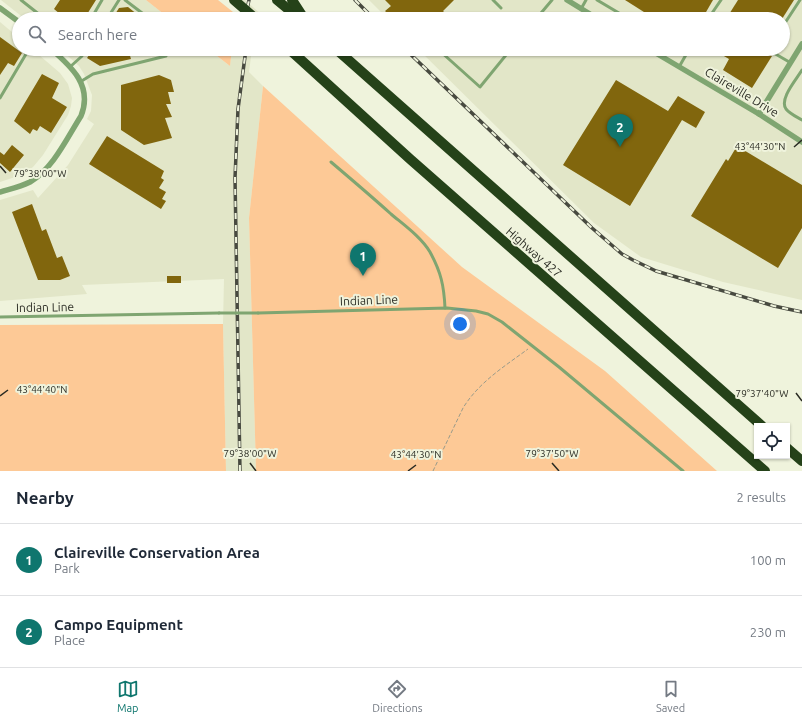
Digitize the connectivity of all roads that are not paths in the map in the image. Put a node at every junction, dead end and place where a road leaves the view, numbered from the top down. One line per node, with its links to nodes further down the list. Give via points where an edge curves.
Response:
1 (21, 0): 17 (lane)
2 (102, 0): 18 (lane)
3 (119, 0): 19 (lane)
4 (125, 0): 20 (lane)
5 (234, 0): 21 (highway, bridge)
6 (493, 0): 14 (lane)
7 (552, 0): 24 (lane)
8 (567, 0): 15 (street)
9 (586, 0): 15 (lane)
10 (597, 0): 26 (lane)
11 (721, 0): 27 (lane)
12 (800, 0): 28 (lane)
13 (284, 2): 22 (highway); 23 (highway)
14 (501, 8)
15 (581, 9): 25 (street)
16 (1, 10): 29 (street)
17 (36, 12)
18 (95, 12)
19 (111, 12)
20 (141, 12)
21 (248, 12)
22 (293, 12)
23 (296, 12)
24 (542, 12)
25 (586, 12)
26 (617, 12)
27 (713, 12)
28 (790, 15)
29 (12, 17)
30 (802, 44): 42 (street)
31 (25, 56): 47 (lane)
32 (59, 56): 43 (street)
33 (82, 56): 43 (lane)
34 (166, 56): 46 (lane, via 93,74)
35 (297, 56): 59 (highway, Highway 427, via 415,164)
36 (344, 56): 55 (highway, Highway 427)
37 (445, 56): 38 (lane, via 480,87)
38 (504, 56)
39 (660, 56): 44 (street, Claireville Drive)
40 (685, 56): 44 (lane)
41 (779, 56): 42 (lane)
42 (790, 62): 48 (street)
43 (71, 66): 46 (street)
44 (679, 67): 48 (street, Claireville Drive)
45 (802, 70): 49 (lane, via 784,98 786,109)
46 (80, 82): 52 (street, via 84,95 83,109 51,163 30,182)
47 (0, 98)
48 (759, 114): 50 (street, Claireville Drive)
49 (802, 120)
50 (802, 142)
51 (331, 162): 53 (lane, via 424,244 444,286)
52 (0, 192)
53 (445, 308): 54 (lane, Indian Line, bridge); 58 (lane, Indian Line, via 476,311 502,322)
54 (0, 317)
55 (759, 423)
56 (790, 451): 57 (highway)
57 (802, 461)
58 (683, 471)
59 (765, 471)

